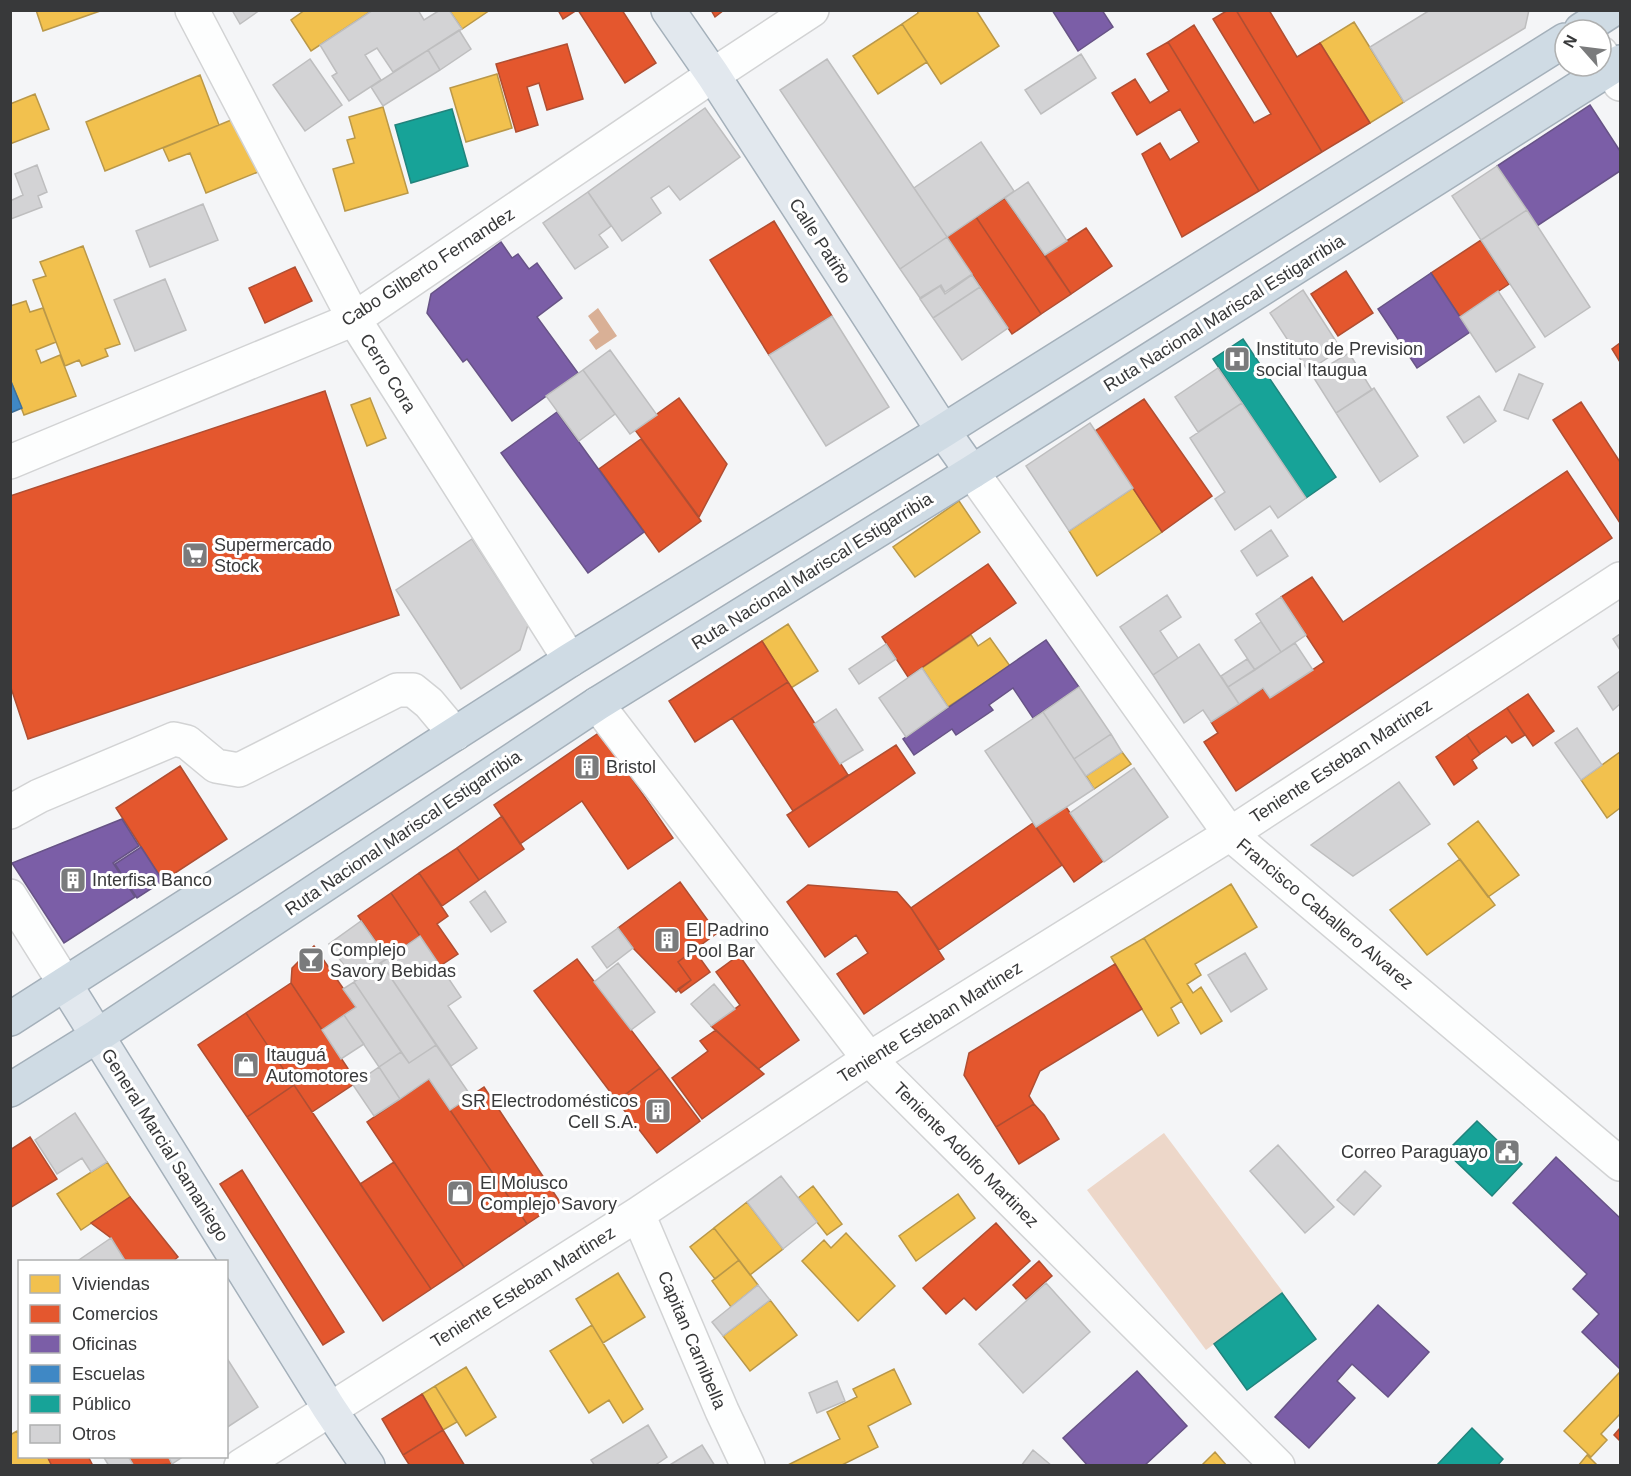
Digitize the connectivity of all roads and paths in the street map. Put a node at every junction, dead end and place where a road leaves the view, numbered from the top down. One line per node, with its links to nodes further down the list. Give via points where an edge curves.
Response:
1 (192, 10): 7 (street, Cerro Cora)
2 (668, 10): 6 (main road, Calle Patiño)
3 (812, 10): 6 (street, Cabo Gilberto Fernandez)
4 (1553, 69): 8 (highway, Ruta Nacional Mariscal Estigarribia)
5 (1553, 73): 10 (highway, Ruta Nacional Mariscal Estigarribia)
6 (713, 75): 7 (street, Cabo Gilberto Fernandez); 8 (main road, Calle Patiño)
7 (354, 319): 9 (street, Cabo Gilberto Fernandez); 12 (street, Cerro Cora)
8 (943, 431): 10 (main road, Calle Patiño); 12 (highway, Ruta Nacional Mariscal Estigarribia)
9 (10, 462)
10 (972, 472): 13 (highway, Ruta Nacional Mariscal Estigarribia); 16 (street, Francisco Caballero Alvarez)
11 (1620, 579): 16 (street, Teniente Esteban Martinez)
12 (570, 660): 14 (highway, Ruta Nacional Mariscal Estigarribia)
13 (597, 704): 20 (highway, Ruta Nacional Mariscal Estigarribia); 21 (street, Teniente Adolfo Martinez)
14 (455, 734): 15 (street, via 413,690 397,690 239,770 216,766 187,742 174,739); 18 (highway, Ruta Nacional Mariscal Estigarribia)
15 (10, 812)
16 (1230, 834): 21 (street, Teniente Esteban Martinez); 23 (street, Francisco Caballero Alvarez)
17 (10, 896): 18 (street)
18 (65, 984): 19 (highway, Ruta Nacional Mariscal Estigarribia); 20 (main road, General Marcial Samaniego)
19 (10, 1019)
20 (97, 1036): 22 (highway, Ruta Nacional Mariscal Estigarribia); 25 (main road, General Marcial Samaniego)
21 (870, 1059): 24 (street, Teniente Esteban Martinez); 29 (street, Teniente Adolfo Martinez)
22 (10, 1090)
23 (1620, 1164)
24 (638, 1214): 25 (street, Teniente Esteban Martinez); 28 (street, Capitan Carnibella)
25 (329, 1408): 26 (street, Teniente Esteban Martinez); 27 (main road, General Marcial Samaniego)
26 (241, 1466)
27 (368, 1466)
28 (748, 1466)
29 (1278, 1466)

